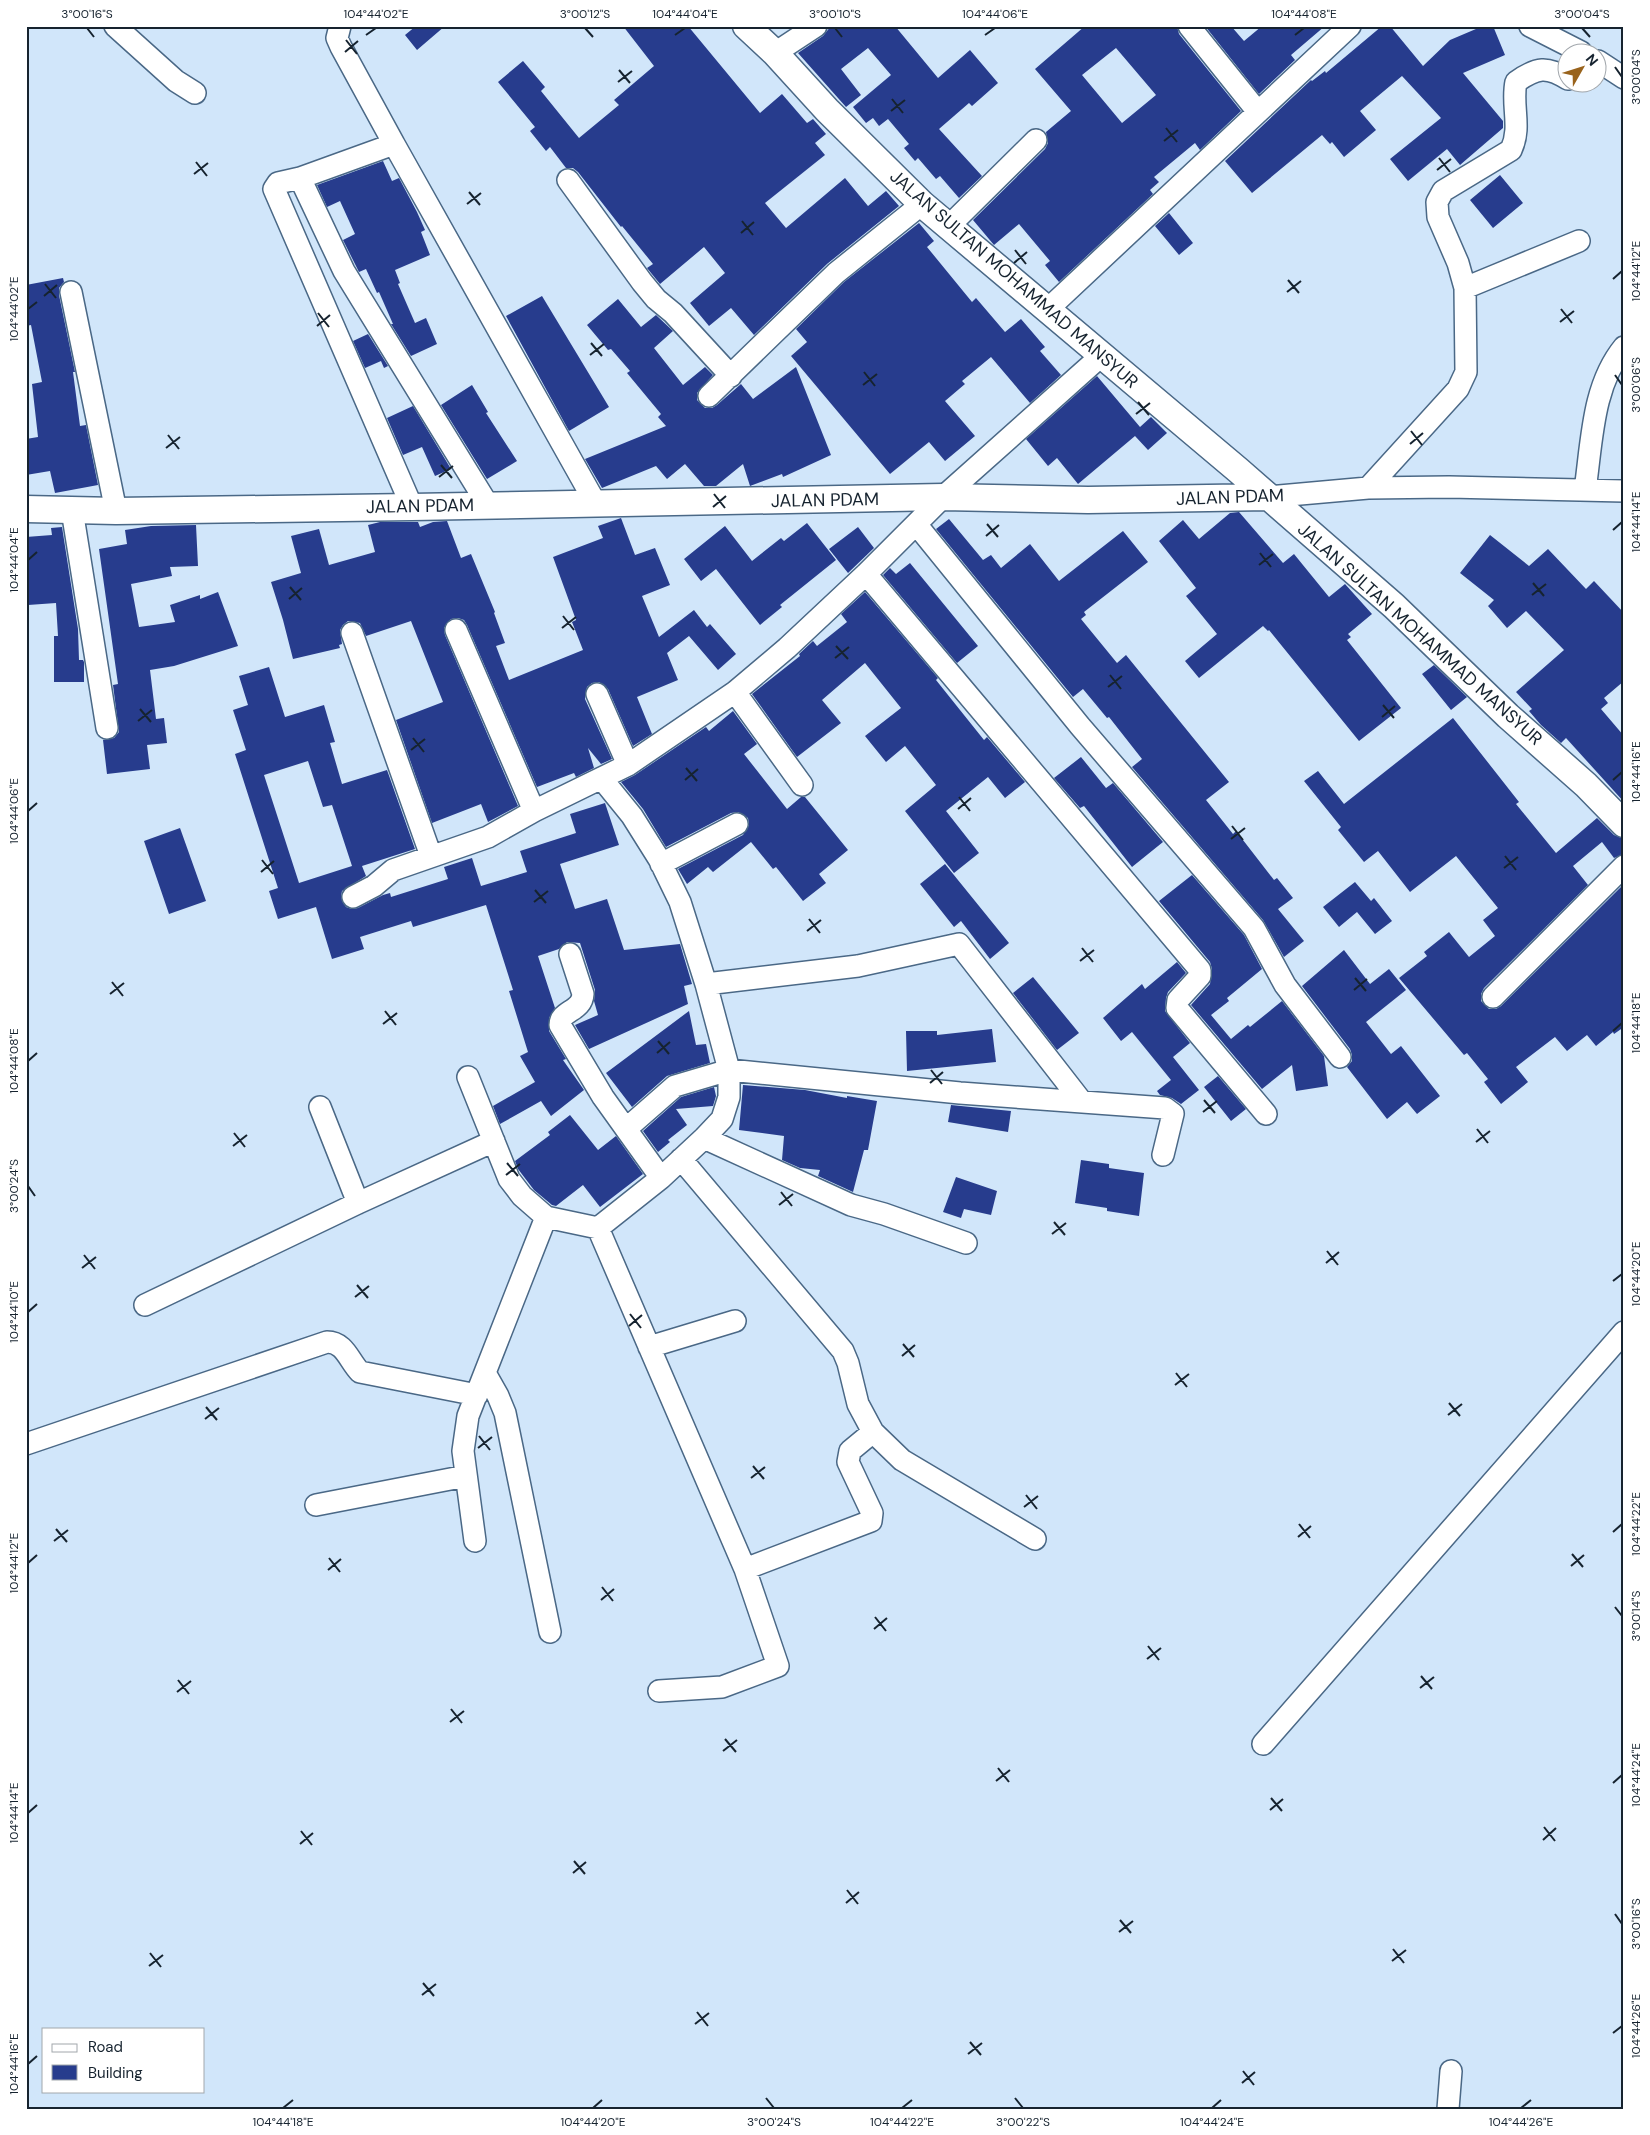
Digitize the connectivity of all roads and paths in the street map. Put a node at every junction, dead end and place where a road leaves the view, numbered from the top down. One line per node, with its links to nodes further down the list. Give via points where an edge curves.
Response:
1 (115, 26): 13 (street, via 176,81)
2 (340, 26): 16 (street, via 337,38 340,46)
3 (746, 26): 9 (street, JALAN SULTAN MOHAMMAD MANSYUR)
4 (816, 26): 9 (street)
5 (1188, 26): 14 (street)
6 (1350, 26): 14 (street)
7 (1530, 26): 8 (street)
8 (1561, 42)
9 (775, 53): 19 (street, JALAN SULTAN MOHAMMAD MANSYUR, via 827,110)
10 (1608, 70): 12 (street)
11 (1558, 73): 22 (street, via 1539,70 1516,82 1516,131 1511,150 1443,191 1437,202 1438,217)
12 (1624, 78)
13 (195, 93)
14 (1258, 112): 24 (street)
15 (1036, 140): 20 (street)
16 (394, 144): 17 (street); 34 (street)
17 (300, 178): 35 (street, via 344,271); 36 (street, via 278,183 274,189)
18 (568, 180): 27 (street, via 656,299)
19 (922, 204): 20 (street, JALAN SULTAN MOHAMMAD MANSYUR); 27 (street, via 836,273)
20 (948, 227): 24 (street, JALAN SULTAN MOHAMMAD MANSYUR)
21 (1579, 241): 22 (street)
22 (1465, 288): 29 (street, via 1466,372 1458,389)
23 (71, 292): 39 (street)
24 (1047, 310): 26 (street, JALAN SULTAN MOHAMMAD MANSYUR)
25 (1624, 347): 30 (street, via 1612,361 1600,394)
26 (1102, 356): 32 (street, JALAN SULTAN MOHAMMAD MANSYUR); 33 (street)
27 (731, 376): 28 (street)
28 (709, 396)
29 (1368, 488): 30 (street, JALAN PDAM); 32 (street, JALAN PDAM)
30 (1585, 490): 31 (street, JALAN PDAM)
31 (1624, 491)
32 (1268, 497): 33 (street, JALAN PDAM); 52 (street, JALAN SULTAN MOHAMMAD MANSYUR, via 1394,606)
33 (943, 498): 34 (street, JALAN PDAM); 40 (street)
34 (596, 504): 35 (street, JALAN PDAM)
35 (488, 505): 36 (street, JALAN PDAM)
36 (412, 507): 39 (street, JALAN PDAM)
37 (26, 509): 38 (street, JALAN PDAM)
38 (72, 510): 39 (street, JALAN PDAM); 46 (street)
39 (116, 510)
40 (916, 524): 41 (street); 60 (street, via 1080,726 1254,928 1285,985)
41 (866, 574): 44 (street); 65 (street, via 1200,970 1200,976 1178,1000 1177,1008)
42 (456, 630): 50 (street)
43 (352, 633): 53 (street)
44 (736, 692): 47 (street); 49 (street)
45 (597, 694): 47 (street)
46 (107, 728)
47 (628, 765): 48 (street)
48 (602, 779): 50 (street); 54 (street, via 632,816)
49 (802, 785)
50 (534, 811): 53 (street, via 488,837)
51 (737, 824): 54 (street)
52 (1624, 824)
53 (431, 856): 56 (street, via 393,870 374,886)
54 (661, 864): 58 (street, via 680,902)
55 (1624, 866): 59 (street)
56 (353, 897)
57 (570, 954): 66 (street, via 584,994 582,1004 562,1017 560,1025)
58 (706, 984): 61 (street); 63 (street, via 858,966 960,944)
59 (1493, 997)
60 (1340, 1057)
61 (728, 1070): 63 (street); 66 (street, via 676,1086); 67 (street, via 729,1097 722,1119)
62 (468, 1077): 68 (street)
63 (1082, 1102): 69 (street, via 1170,1110 1173,1114)
64 (320, 1107): 72 (street)
65 (1266, 1114)
66 (626, 1129): 71 (street)
67 (704, 1138): 70 (street); 75 (street, via 851,1205)
68 (494, 1141): 72 (street); 73 (street, via 509,1179 522,1196)
69 (1163, 1155)
70 (681, 1159): 71 (street); 82 (street, via 843,1351 858,1404)
71 (661, 1178): 74 (street)
72 (358, 1203): 76 (street)
73 (546, 1217): 74 (street); 80 (street)
74 (598, 1228): 79 (street)
75 (966, 1243)
76 (145, 1305)
77 (735, 1321): 79 (street)
78 (1624, 1332): 91 (street)
79 (649, 1347): 88 (street)
80 (485, 1374): 81 (street); 89 (street, via 505,1413)
81 (477, 1395): 83 (street, via 360,1372 343,1348 327,1342); 84 (street, via 468,1416 463,1451)
82 (873, 1432): 86 (street, via 902,1460); 88 (street, via 850,1451 848,1462 872,1513 871,1522)
83 (26, 1444)
84 (466, 1476): 85 (street); 87 (street)
85 (316, 1506)
86 (1035, 1539)
87 (474, 1542)
88 (745, 1569): 90 (street, via 778,1666 722,1688)
89 (550, 1632)
90 (659, 1691)
91 (1263, 1744)
92 (1452, 2071): 93 (street)
93 (1448, 2109)

